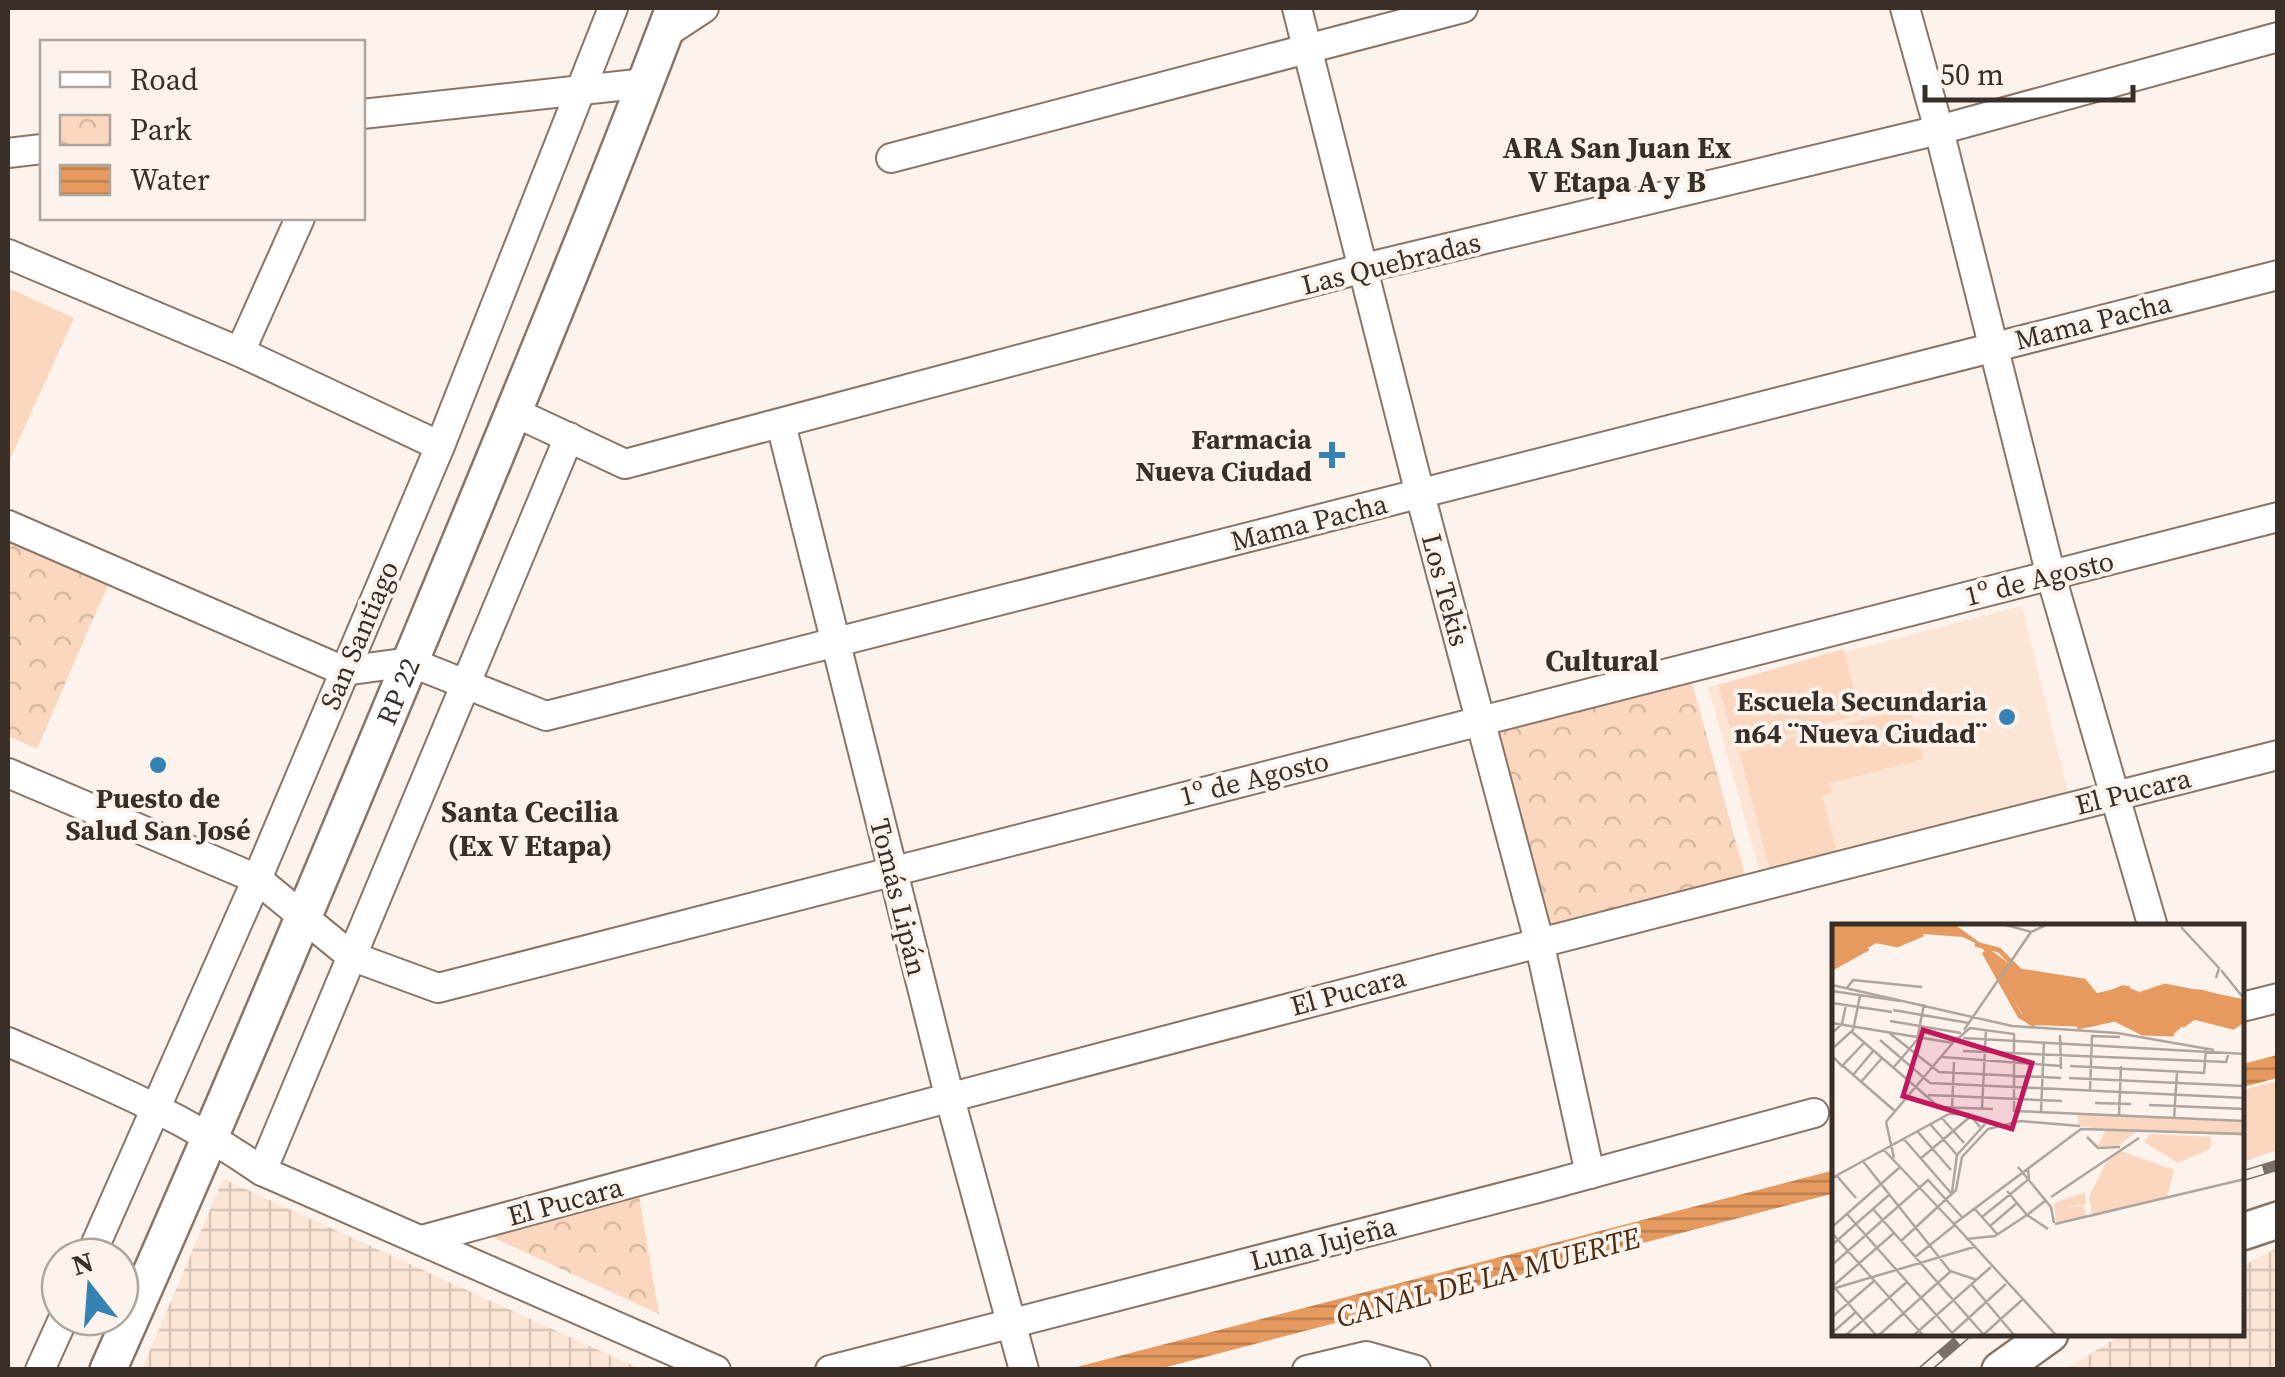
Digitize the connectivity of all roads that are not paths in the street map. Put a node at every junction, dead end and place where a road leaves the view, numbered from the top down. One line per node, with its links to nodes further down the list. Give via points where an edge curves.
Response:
1 (614, 8): 10 (street, San Santiago)
2 (704, 8): 6 (street)
3 (1297, 8): 8 (street, Los Tekis)
4 (1463, 8): 8 (street)
5 (1904, 8): 12 (street)
6 (673, 18): 9 (street, RP 22)
7 (2278, 37): 12 (street, Las Quebradas)
8 (1307, 48): 15 (street); 18 (street, Los Tekis)
9 (646, 82): 10 (street); 22 (street, RP 22)
10 (580, 91): 11 (street); 25 (street, San Santiago)
11 (365, 114)
12 (1939, 130): 18 (street, Las Quebradas); 20 (street)
13 (40, 149): 14 (street)
14 (8, 153)
15 (891, 158)
16 (299, 220): 21 (street)
17 (8, 254): 21 (street)
18 (1364, 268): 23 (street, Las Quebradas); 26 (street, Los Tekis)
19 (2278, 275): 20 (street, Mama Pacha)
20 (1994, 346): 26 (street, Mama Pacha); 29 (street)
21 (240, 352): 25 (street)
22 (514, 412): 24 (street, Las Quebradas); 31 (street, RP 22)
23 (781, 424): 24 (street, Las Quebradas, via 625,464); 30 (street, Tomás Lipán)
24 (569, 438): 33 (street)
25 (440, 446): 32 (street, San Santiago)
26 (1420, 494): 30 (street, Mama Pacha); 34 (street, Los Tekis)
27 (2278, 516): 29 (street, 1º de Agosto)
28 (8, 525): 32 (street)
29 (2052, 576): 34 (street, 1º de Agosto); 37 (street)
30 (836, 642): 33 (street, Mama Pacha, via 546,716); 38 (street, Tomás Lipán)
31 (410, 662): 32 (street, Mama Pacha); 33 (street, Mama Pacha); 40 (street, RP 22)
32 (344, 671): 39 (street, San Santiago)
33 (467, 684): 43 (street)
34 (1480, 720): 38 (street, 1º de Agosto); 42 (street, Los Tekis)
35 (2278, 755): 37 (street, El Pucara)
36 (8, 774): 39 (street, 1º de Agosto)
37 (2113, 796): 41 (street); 42 (street, El Pucara)
38 (893, 872): 43 (street, 1º de Agosto, via 438,988); 47 (street, Tomás Lipán)
39 (257, 880): 40 (street, 1º de Agosto); 48 (street, San Santiago)
40 (304, 918): 43 (street, 1º de Agosto); 50 (street, RP 22)
41 (2152, 924)
42 (1540, 941): 47 (street, El Pucara); 52 (street, Los Tekis)
43 (352, 956): 51 (street)
44 (2278, 998): 45 (street)
45 (2245, 1006)
46 (8, 1042): 48 (street)
47 (949, 1095): 56 (street, El Pucara); 57 (street, Tomás Lipán)
48 (158, 1106): 50 (street); 55 (street, San Santiago)
49 (1814, 1112): 52 (street, Luna Jujeña)
50 (212, 1136): 51 (street); 62 (street, RP 22)
51 (262, 1171): 56 (street)
52 (1590, 1174): 57 (street, Luna Jujeña)
53 (2278, 1220): 54 (street)
54 (2245, 1231)
55 (99, 1237)
56 (422, 1240): 63 (street)
57 (1012, 1323): 60 (street, Tomás Lipán); 64 (street, Luna Jujeña)
58 (55, 1337): 61 (street)
59 (2046, 1337): 67 (street)
60 (1022, 1365)
61 (40, 1370)
62 (108, 1370)
63 (716, 1370)
64 (830, 1370)
65 (1308, 1370): 66 (street, via 1366,1356)
66 (1416, 1370)
67 (2000, 1370)

